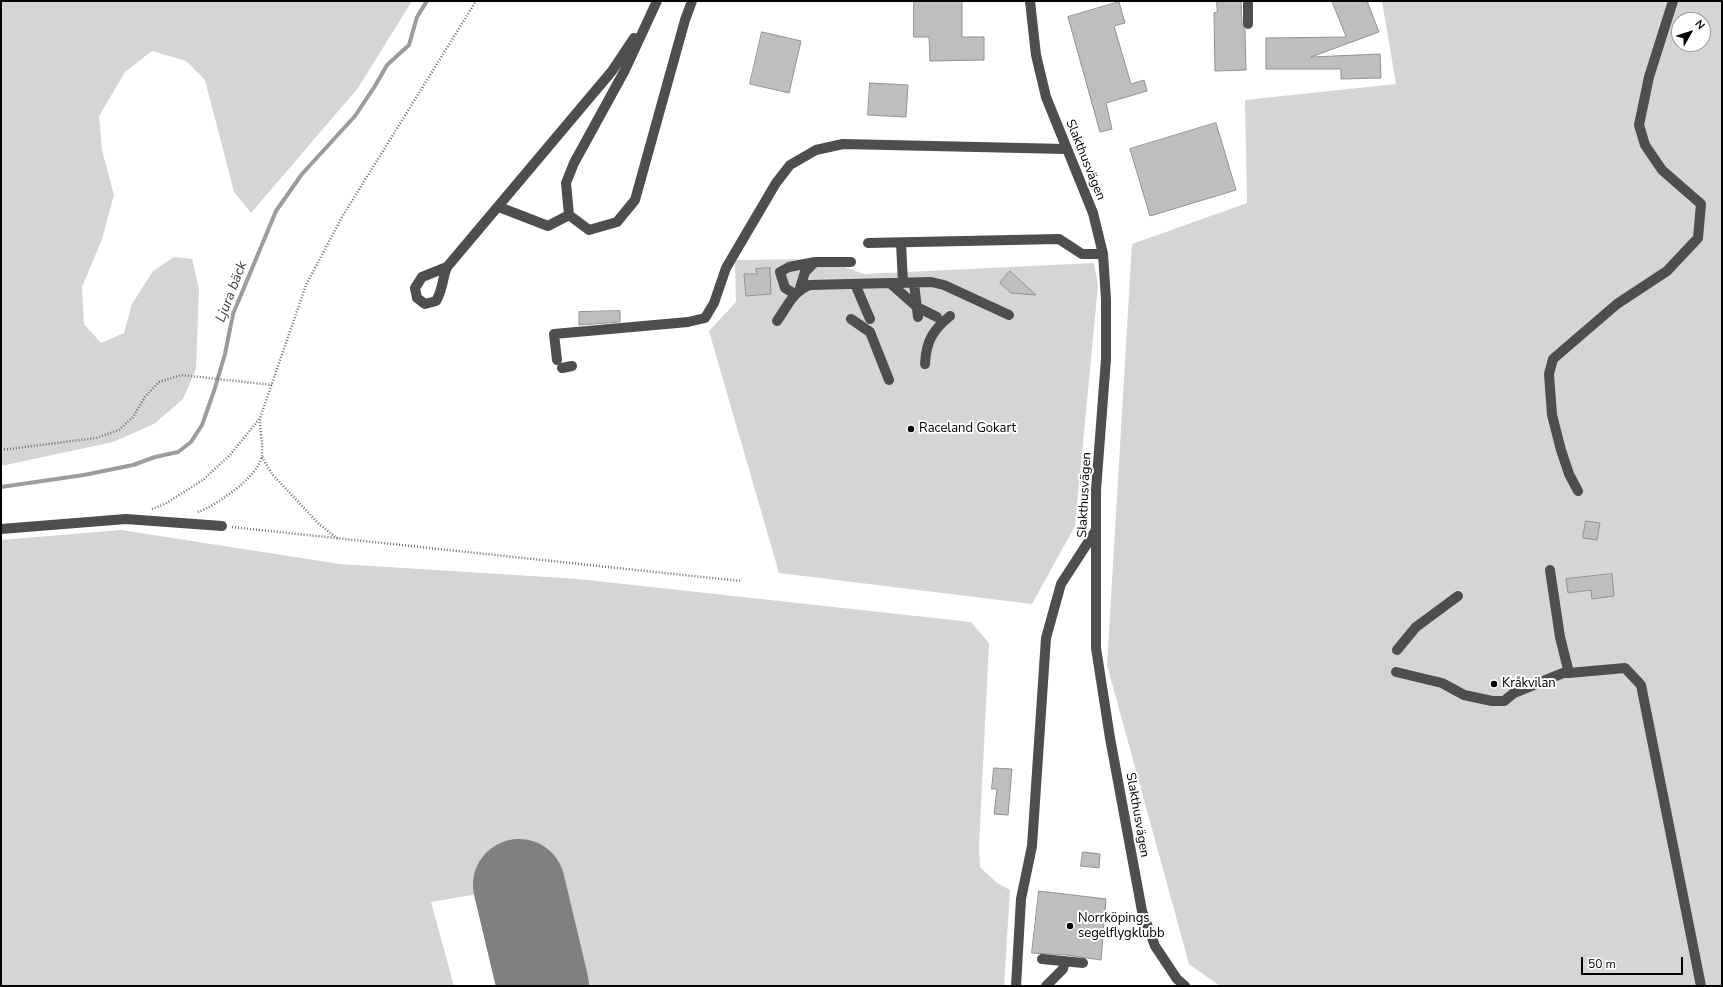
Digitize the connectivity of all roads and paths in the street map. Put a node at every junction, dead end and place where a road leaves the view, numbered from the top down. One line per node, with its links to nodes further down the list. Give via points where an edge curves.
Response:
1 (476, 1): 33 (path, via 338,224 306,285)
2 (692, 1): 10 (street, via 634,200 617,222 588,230)
3 (1030, 1): 8 (street, Slakthusvägen, via 1036,55 1046,97)
4 (1248, 1): 7 (street)
5 (1673, 1): 37 (street, via 1649,77 1639,125 1645,145 1662,170 1701,204 1698,238 1667,271 1617,304 1554,359 1549,374 1552,415 1569,474)
6 (657, 3): 9 (street, via 612,71); 10 (street, via 625,70 574,163 566,183)
7 (1248, 24)
8 (1066, 149): 13 (street, Slakthusvägen, via 1093,213); 31 (street, via 843,144 816,150 790,165 776,183 726,268 714,303 705,318 688,322 554,334)
9 (500, 207): 10 (street, via 548,226); 16 (street)
10 (569, 215)
11 (868, 243): 12 (street)
12 (901, 243): 13 (street, via 1059,239 1082,254); 19 (street)
13 (1104, 254): 42 (street, Slakthusvägen, via 1106,359 1096,490)
14 (815, 262): 15 (street); 21 (street, via 805,272); 21 (street, via 789,267 780,272 785,288)
15 (851, 262)
16 (447, 267)
17 (914, 282): 19 (street); 22 (street); 23 (street, via 944,285)
18 (890, 283): 19 (street); 20 (street); 22 (street)
19 (903, 283)
20 (855, 284): 21 (street, via 810,285); 28 (street)
21 (798, 291): 29 (street)
22 (917, 307): 25 (street); 26 (street)
23 (1009, 314)
24 (950, 316): 30 (street, via 935,328 926,350)
25 (918, 317)
26 (937, 317)
27 (851, 319): 32 (street, via 870,332)
28 (870, 319)
29 (777, 322)
30 (925, 364)
31 (564, 365)
32 (889, 380)
33 (272, 385): 34 (path); 35 (path, via 181,375 159,382 144,397 133,417 119,430 96,438)
34 (260, 418): 36 (path); 38 (path, via 230,455 203,480 165,504)
35 (1, 450)
36 (262, 457): 39 (path, via 253,475 238,488); 43 (path, via 272,474 318,524)
37 (1578, 492)
38 (146, 512)
39 (195, 513)
40 (222, 526): 41 (street, via 126,519); 43 (path)
41 (1, 529)
42 (1096, 530): 53 (street, via 1060,584 1046,638 1032,846 1021,899); 55 (street, Slakthusvägen, via 1096,648 1142,912 1155,946)
43 (340, 540): 45 (path)
44 (1550, 570): 49 (street, via 1560,637)
45 (740, 581)
46 (1458, 596): 47 (street, via 1416,627)
47 (1397, 650)
48 (1396, 672): 49 (street, via 1442,683 1464,695 1492,701 1504,701 1514,693 1563,672)
49 (1570, 673): 56 (street, via 1625,668 1641,684)
50 (1042, 959): 51 (street)
51 (1065, 961): 52 (street); 54 (street, via 1063,970)
52 (1084, 963)
53 (1016, 986)
54 (1046, 986)
55 (1185, 986)
56 (1701, 986)

